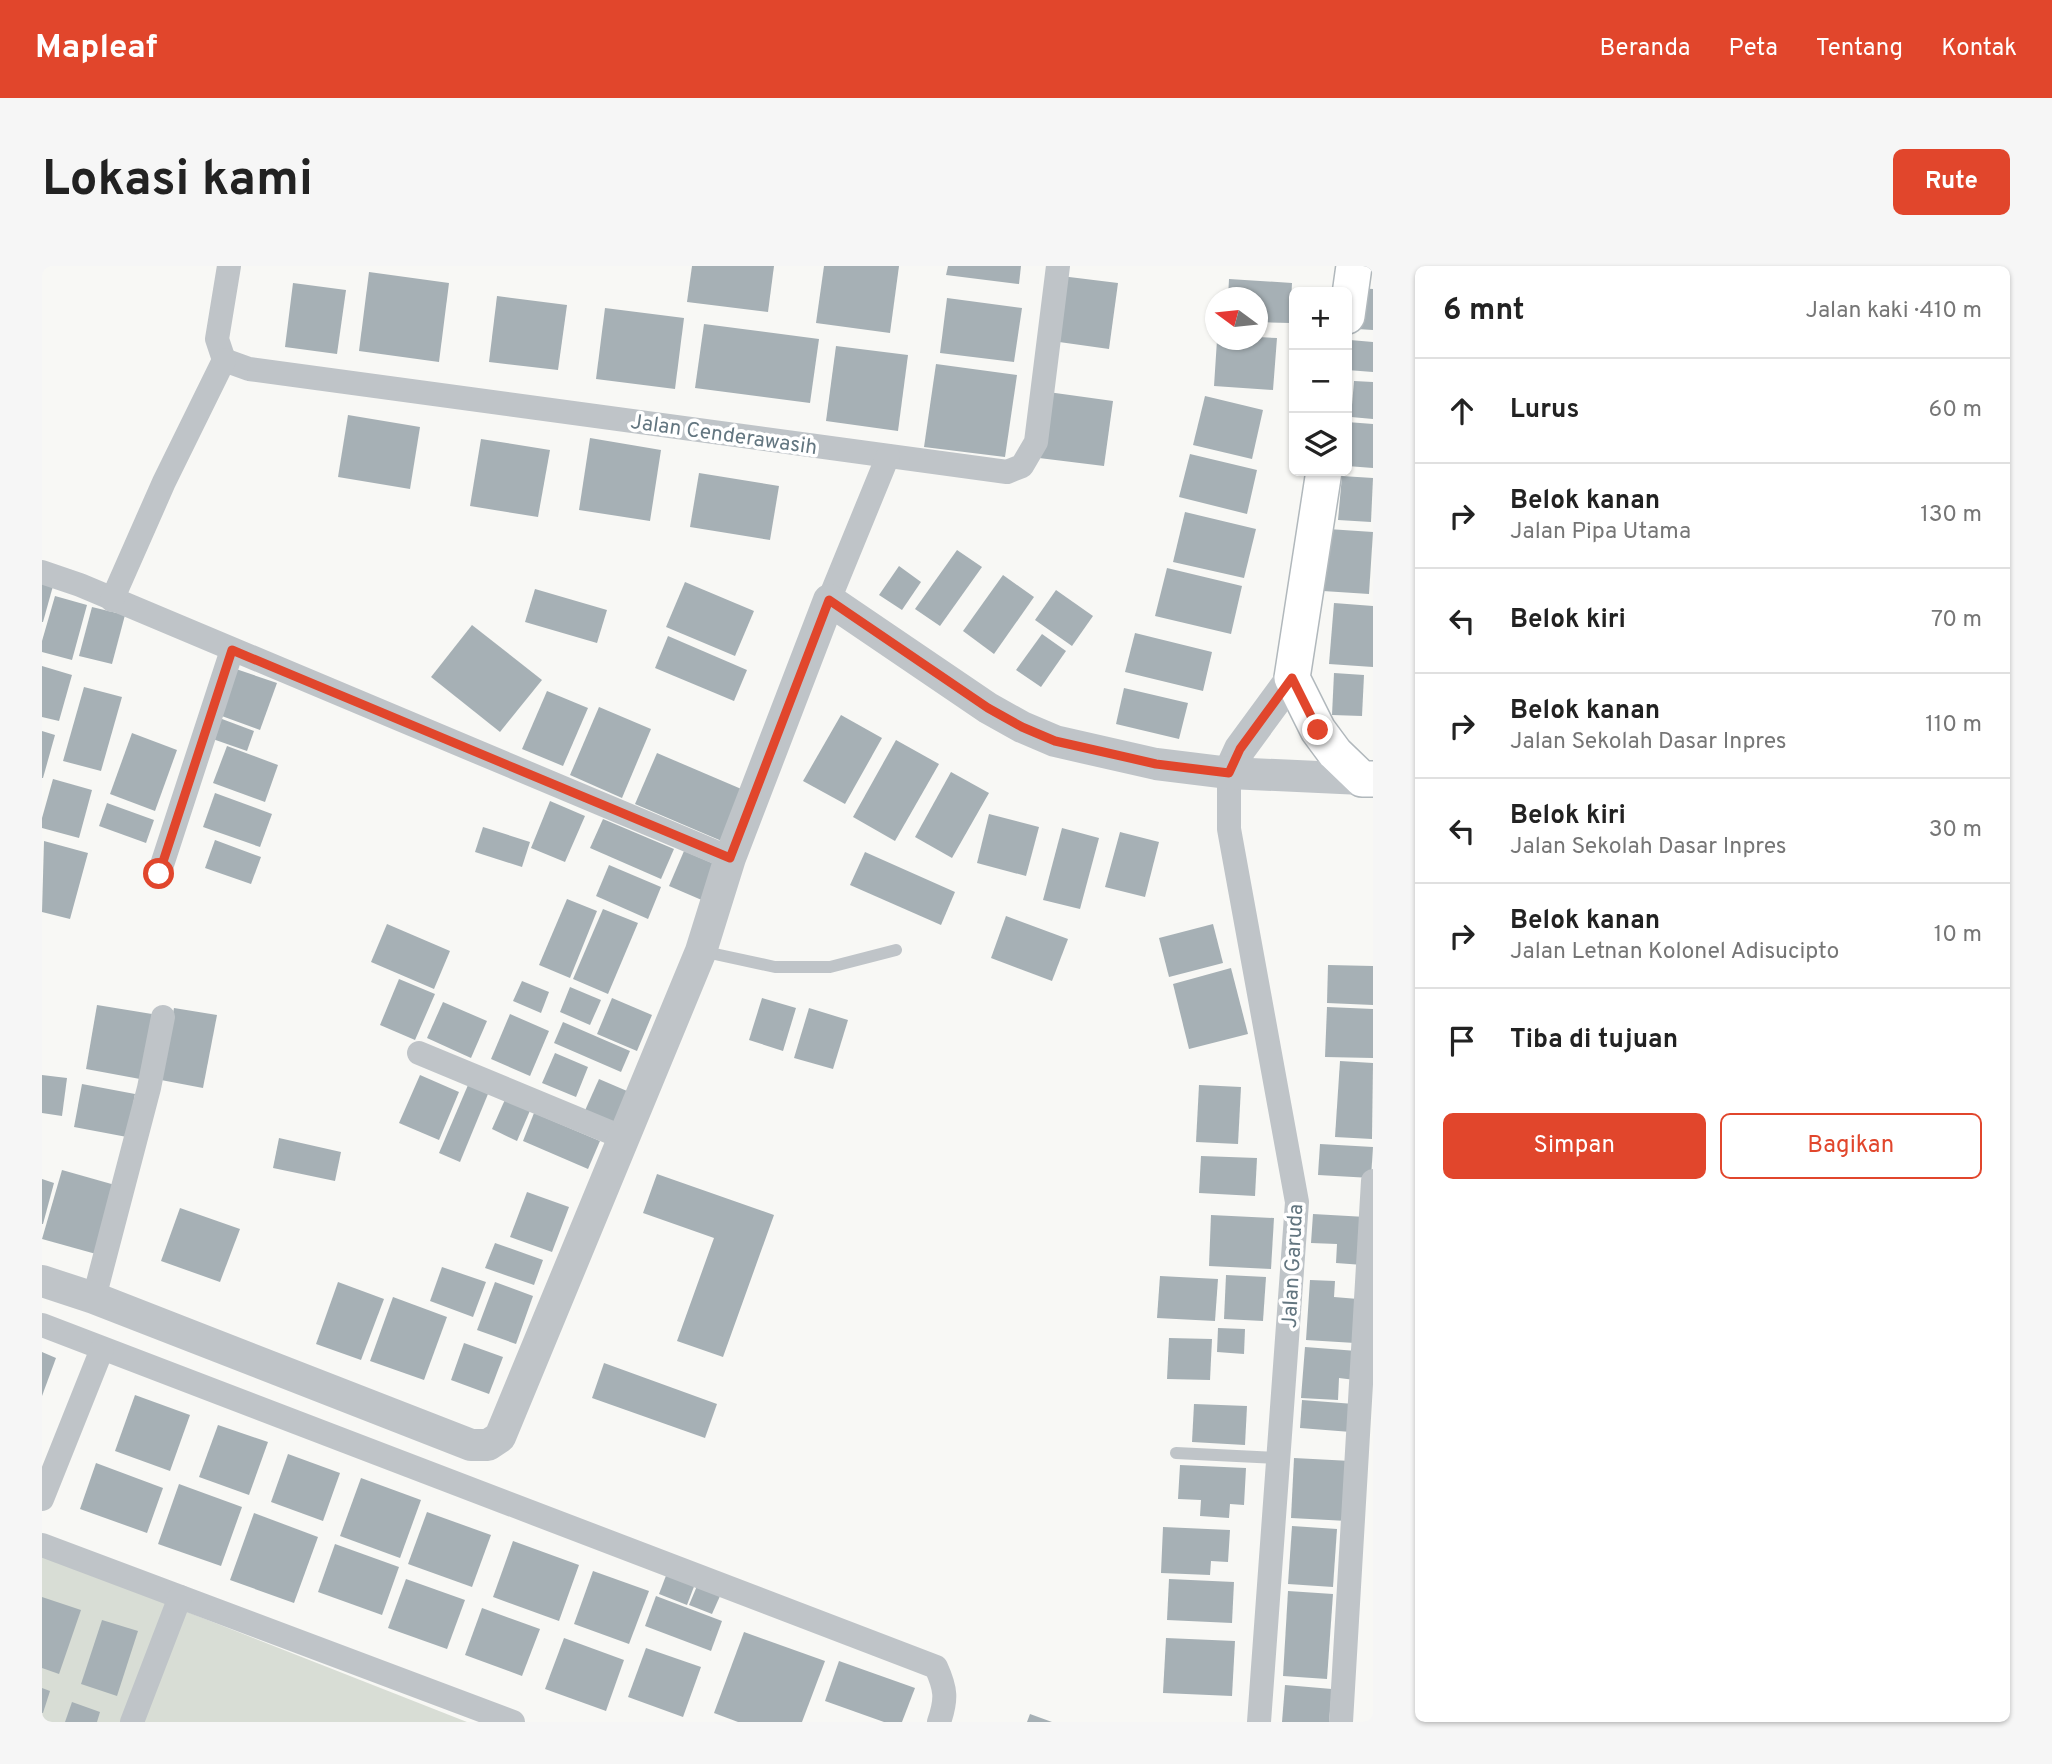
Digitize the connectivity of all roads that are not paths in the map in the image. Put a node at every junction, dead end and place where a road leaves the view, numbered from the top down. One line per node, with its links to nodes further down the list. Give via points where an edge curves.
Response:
1 (229, 266): 5 (street, via 217,339)
2 (1058, 266): 6 (street, Jalan Cenderawasih, via 1036,442 1022,466 1007,472)
3 (1354, 266): 4 (main road)
4 (1351, 287)
5 (224, 360): 6 (street, Jalan Cenderawasih, via 249,369); 9 (street)
6 (888, 456): 10 (street)
7 (1323, 476): 12 (main road)
8 (42, 572): 9 (street)
9 (112, 600): 11 (street)
10 (829, 600): 13 (street, via 1022,727 1055,741 1156,764); 15 (street)
11 (232, 650): 15 (street); 16 (street)
12 (1292, 678): 13 (street, via 1240,749); 14 (main road, via 1335,753)
13 (1229, 773): 14 (street); 28 (street, Jalan Garuda, via 1229,829 1297,1202)
14 (1367, 779)
15 (730, 858): 18 (street)
16 (159, 874)
17 (896, 950): 18 (lane, via 830,967 775,967)
18 (701, 951): 21 (street)
19 (163, 1017): 24 (street)
20 (419, 1053): 21 (street)
21 (624, 1138): 24 (street, via 500,1437 488,1445 471,1445)
22 (1373, 1181): 36 (street)
23 (42, 1281): 24 (street)
24 (94, 1298)
25 (42, 1325): 26 (street)
26 (102, 1349): 29 (street); 34 (street, via 936,1667 944,1685 945,1706)
27 (1176, 1453): 28 (lane)
28 (1279, 1458): 35 (street, Jalan Garuda)
29 (42, 1499)
30 (42, 1545): 31 (street)
31 (180, 1597): 32 (street); 33 (street)
32 (132, 1722)
33 (513, 1722)
34 (939, 1722)
35 (1259, 1722)
36 (1341, 1722)

